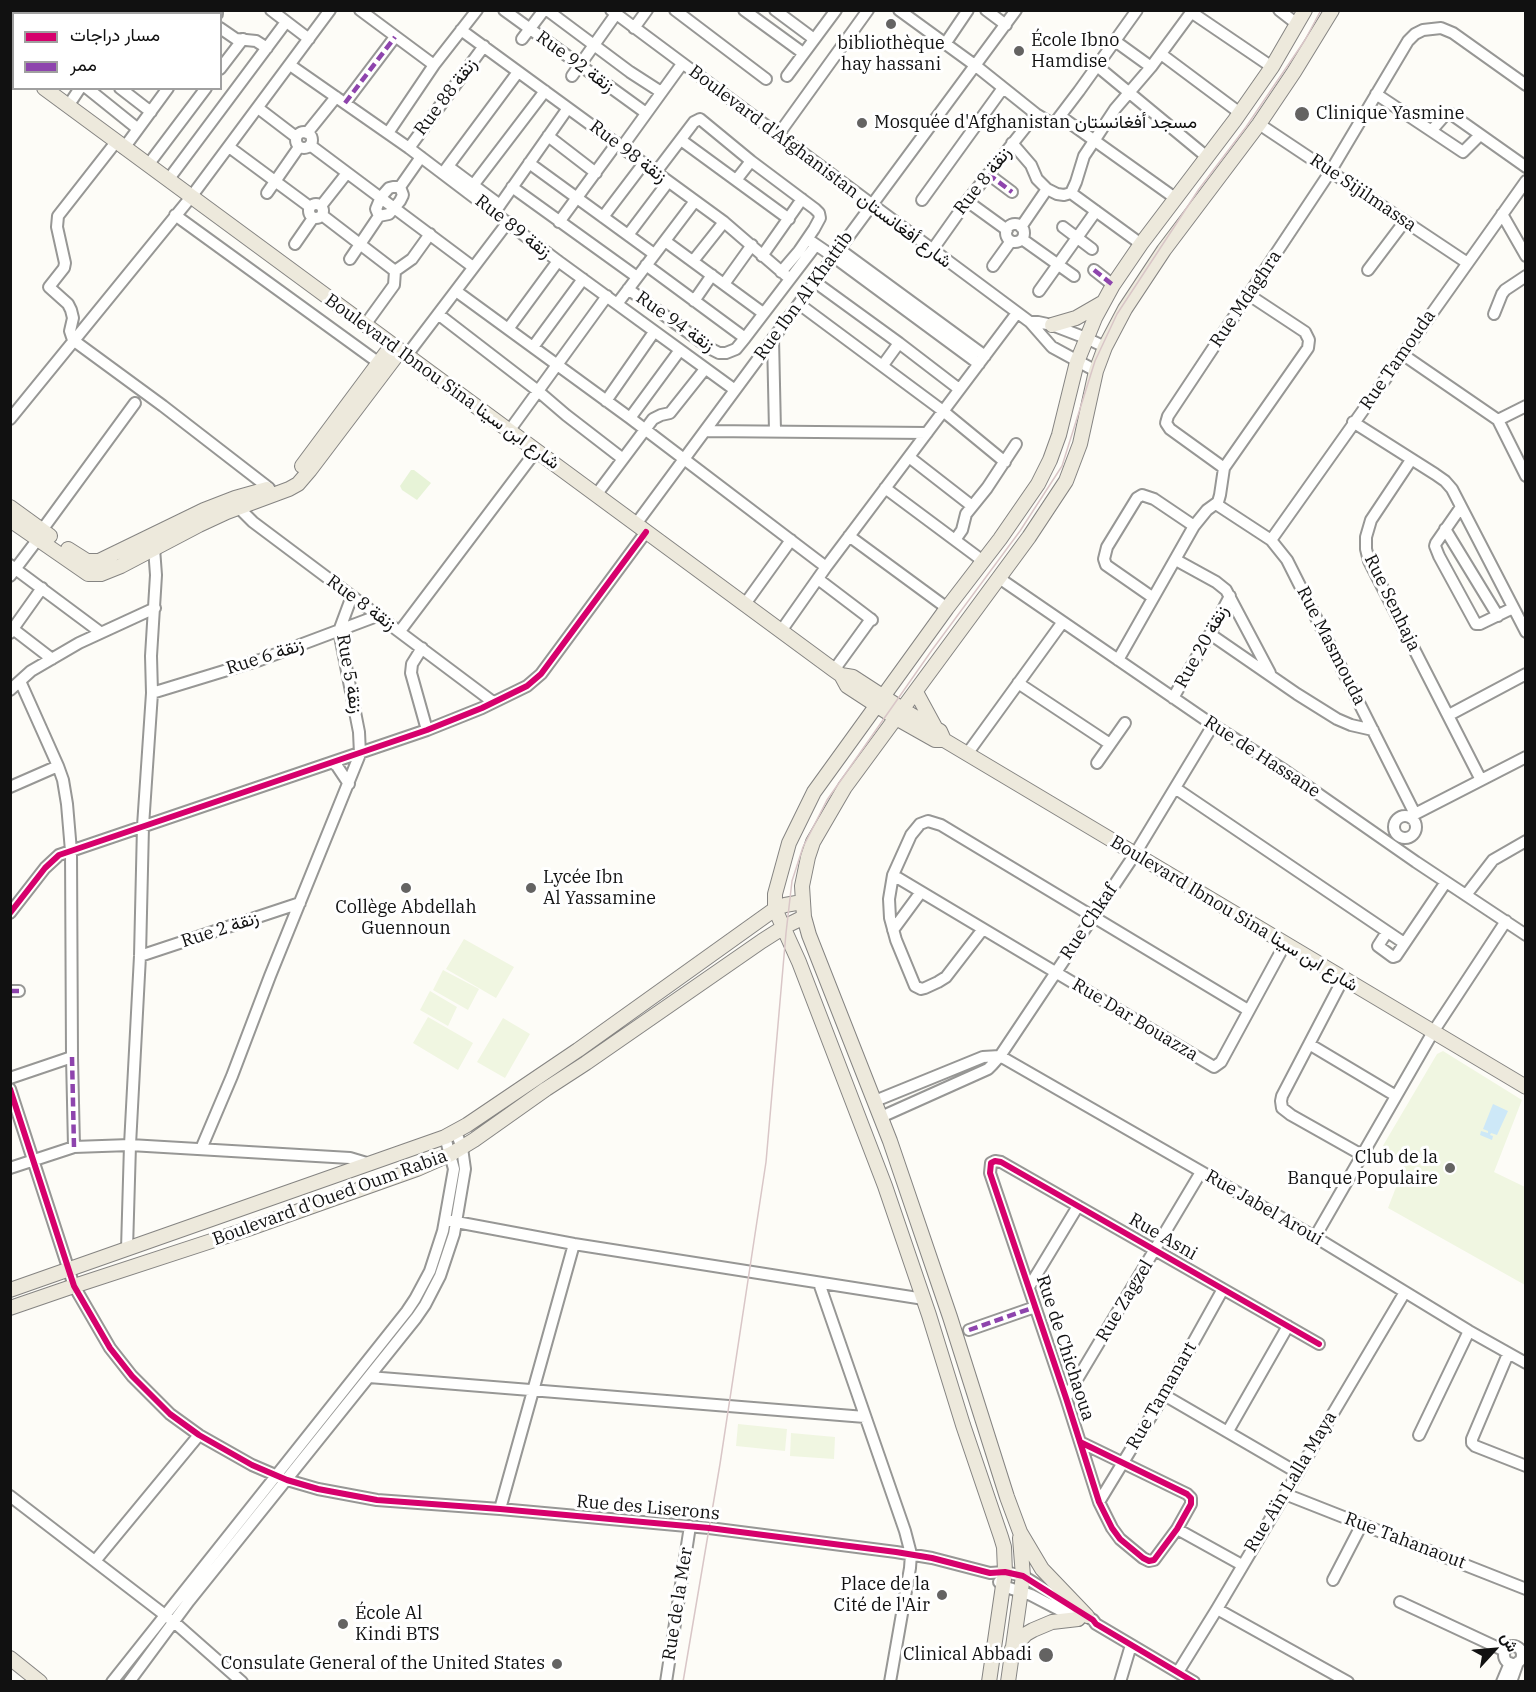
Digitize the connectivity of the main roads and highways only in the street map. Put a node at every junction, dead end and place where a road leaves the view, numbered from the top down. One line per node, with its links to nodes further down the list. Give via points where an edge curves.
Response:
1 (1305, 10): 4 (main road, via 1272,67 1141,244)
2 (1332, 10): 11 (main road, via 1259,124 1164,250 1125,309 1096,371 1080,444 1066,481)
3 (47, 90): 6 (main road, Boulevard Ibnou Sina شارع ابن سينا)
4 (1104, 302): 5 (main road, via 1077,318); 12 (main road, via 1077,362 1050,460 1028,500)
5 (1052, 325)
6 (400, 350): 7 (main road, via 379,363 296,474); 7 (main road, via 298,484); 12 (main road, Boulevard Ibnou Sina شارع ابن سينا, via 837,673 847,686)
7 (237, 503): 10 (main road, via 199,525 152,543 106,572 93,568 84,571)
8 (10, 507): 10 (main road)
9 (10, 520): 10 (main road)
10 (40, 534)
11 (916, 692): 13 (main road); 14 (main road)
12 (880, 701): 13 (main road, Boulevard Ibnou Sina شارع ابن سينا); 16 (main road, via 814,792 789,843 775,894)
13 (899, 713): 14 (main road, Boulevard Ibnou Sina شارع ابن سينا, via 935,740); 15 (main road, via 845,787 819,832 808,857)
14 (940, 735): 19 (main road, Boulevard Ibnou Sina شارع ابن سينا)
15 (802, 902): 16 (main road, Boulevard d'Oued Oum Rabia); 17 (main road)
16 (776, 909): 18 (main road); 20 (main road, Boulevard d'Oued Oum Rabia, via 578,1050 451,1134)
17 (804, 917): 18 (main road, Boulevard d'Oued Oum Rabia); 22 (main road, via 881,1117)
18 (784, 927): 21 (main road, Boulevard d'Oued Oum Rabia, via 456,1151 417,1169 248,1229); 26 (main road, via 862,1123 1002,1537 1004,1579)
19 (1526, 1087)
20 (10, 1290)
21 (10, 1308)
22 (1020, 1532): 23 (main road, via 1023,1576); 23 (main road, via 1042,1569 1087,1620 1052,1622 1026,1634)
23 (1012, 1649): 27 (main road)
24 (10, 1658): 25 (main road)
25 (40, 1682)
26 (989, 1682)
27 (1008, 1682)

